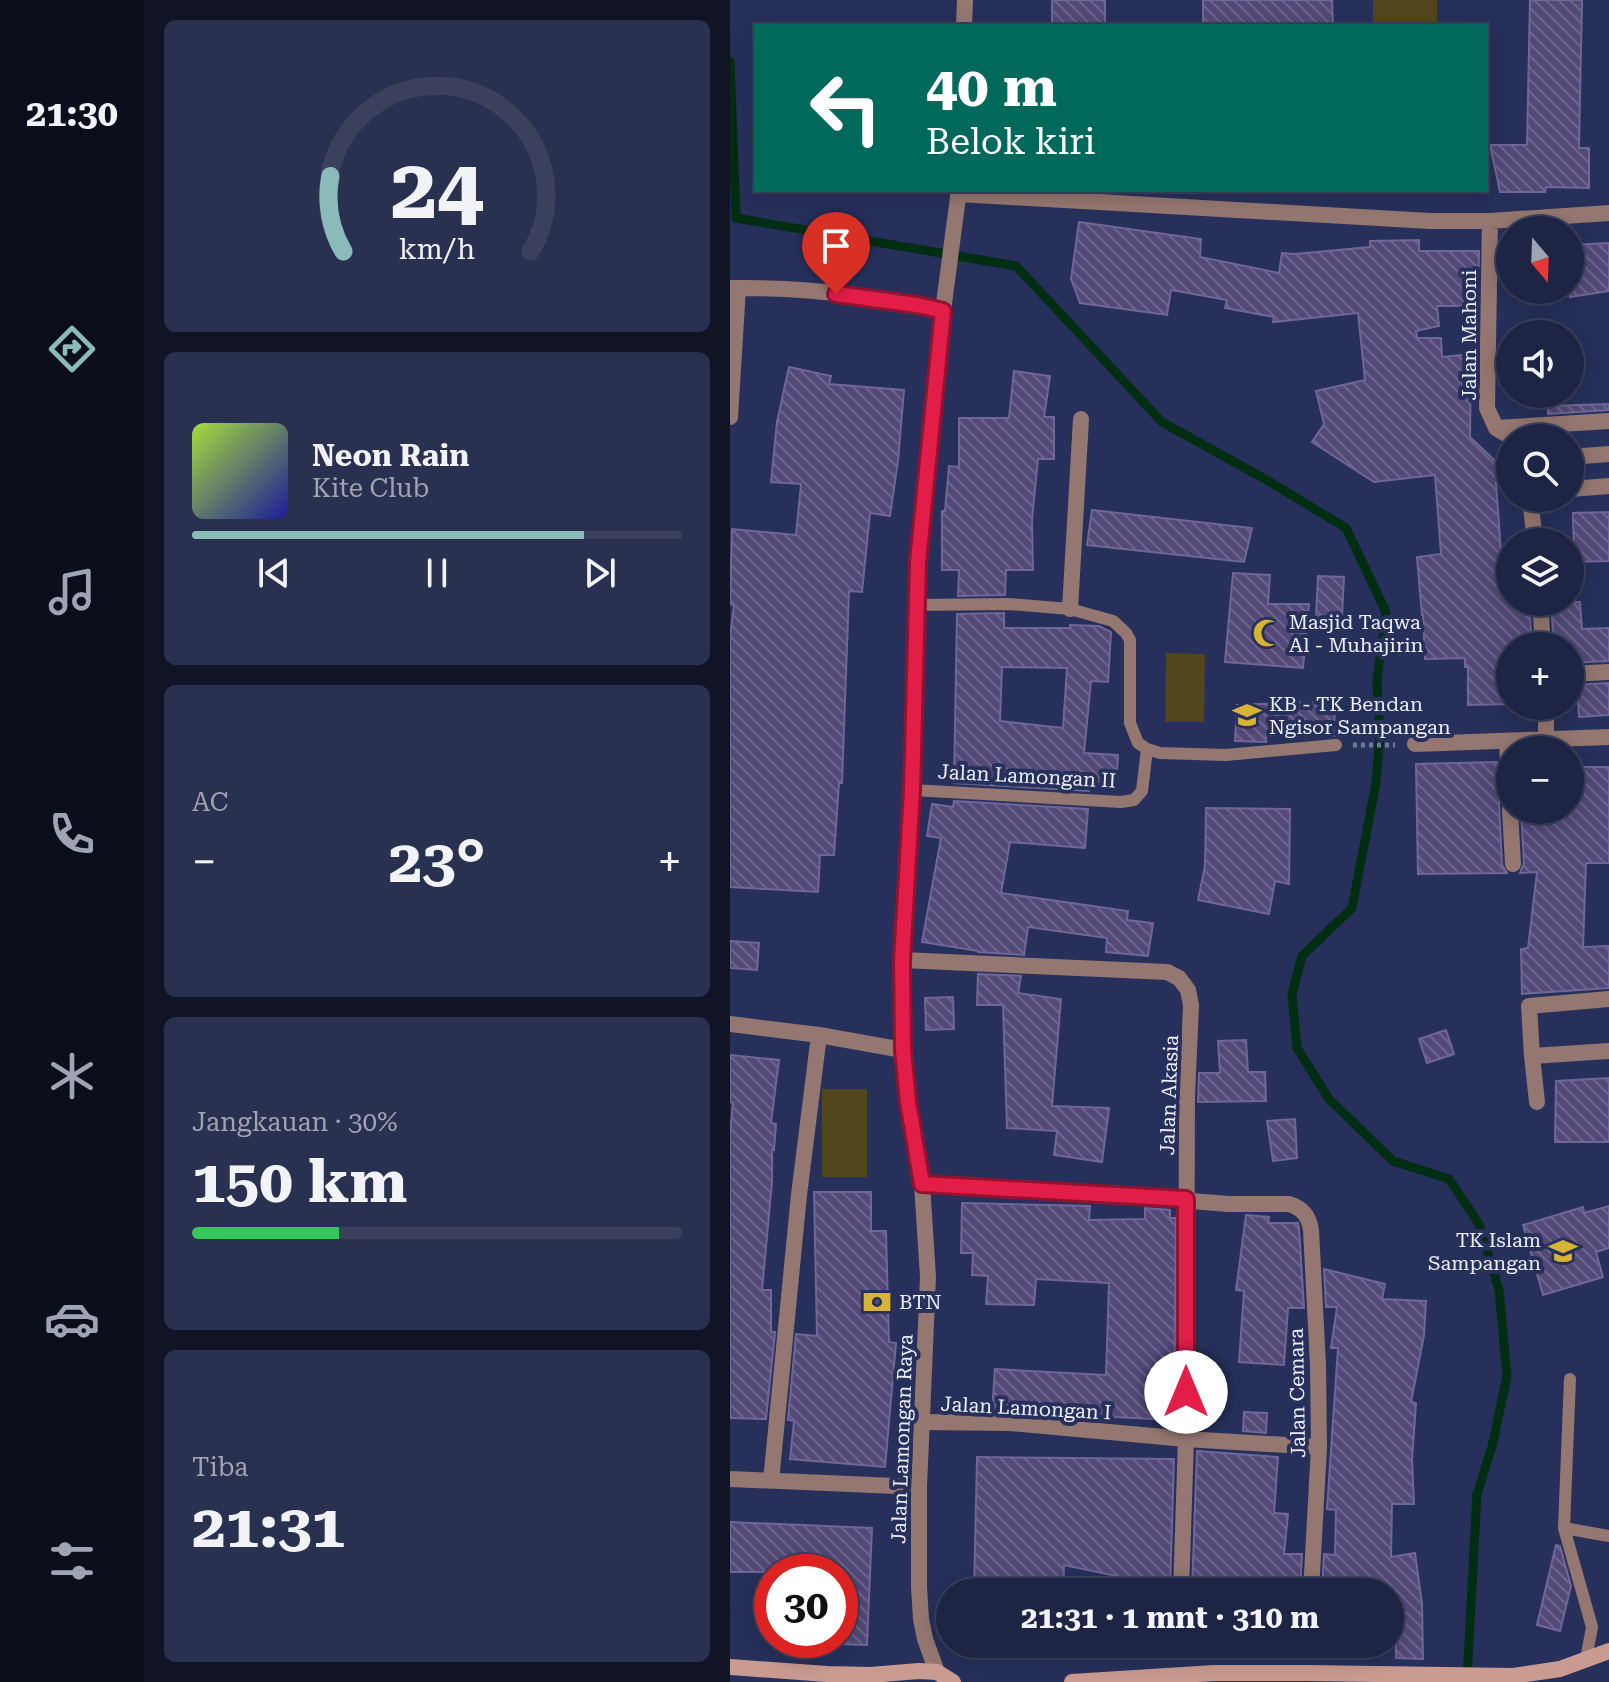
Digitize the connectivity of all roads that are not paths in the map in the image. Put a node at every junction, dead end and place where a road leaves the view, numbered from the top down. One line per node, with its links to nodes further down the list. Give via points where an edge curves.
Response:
1 (965, 0): 2 (street)
2 (964, 24)
3 (958, 196): 5 (street); 7 (street, Jalan Lamongan Raya)
4 (1609, 213): 5 (street)
5 (1490, 221): 12 (street, Jalan Mahoni, via 1487,408)
6 (734, 288): 7 (street); 8 (street)
7 (944, 304): 17 (street, Jalan Lamongan Raya)
8 (730, 417)
9 (1081, 419): 18 (street)
10 (1609, 421): 11 (street)
11 (1561, 424)
12 (1496, 428)
13 (1609, 454): 14 (street)
14 (1584, 456)
15 (1609, 486): 16 (street)
16 (1584, 488)
17 (916, 605): 18 (lane); 27 (street, Jalan Lamongan Raya)
18 (1070, 609): 26 (lane, via 1113,621 1130,640 1130,723 1138,743)
19 (1609, 672): 20 (street)
20 (1584, 673)
21 (1609, 737): 22 (street)
22 (1584, 738)
23 (1496, 741): 24 (street)
24 (1415, 744)
25 (1336, 745): 26 (lane, via 1226,755)
26 (1147, 749): 27 (lane, Jalan Lamongan II, via 1142,791 1134,800)
27 (912, 790): 30 (street, Jalan Lamongan Raya)
28 (1511, 824): 29 (street)
29 (1513, 864)
30 (902, 960): 34 (street, Jalan Lamongan Raya); 39 (street, Jalan Akasia, via 1167,972 1179,978 1191,1005)
31 (1609, 999): 36 (street, via 1529,1006)
32 (730, 1024): 33 (street)
33 (819, 1035): 34 (street); 45 (street)
34 (903, 1050): 38 (street, Jalan Lamongan Raya)
35 (1609, 1051): 36 (street)
36 (1532, 1056): 37 (street)
37 (1537, 1102)
38 (922, 1184): 39 (street); 41 (street, Jalan Lamongan Raya, via 928,1277)
39 (1186, 1199): 42 (street, Jalan Akasia); 43 (street, Jalan Cemara, via 1289,1204 1305,1214 1311,1230)
40 (1570, 1379): 47 (lane)
41 (922, 1422): 42 (street, Jalan Lamongan I, via 1010,1423); 46 (street, Jalan Lamongan Raya)
42 (1186, 1439): 43 (street, Jalan Lamongan I); 49 (street, Jalan Akasia)
43 (1319, 1447): 50 (street, Jalan Cemara)
44 (730, 1479): 45 (street)
45 (771, 1481): 46 (street)
46 (919, 1487): 54 (street, Jalan Lamongan Raya, via 921,1619)
47 (1564, 1528): 48 (lane); 52 (lane, via 1592,1627)
48 (1609, 1536)
49 (1181, 1578)
50 (1312, 1578)
51 (1609, 1651): 52 (main road)
52 (1586, 1659): 56 (main road)
53 (730, 1667): 54 (main road, via 856,1675 919,1671)
54 (938, 1677): 57 (main road)
55 (1210, 1678): 56 (main road, via 1308,1673); 58 (main road)
56 (1508, 1678)
57 (953, 1682)
58 (1072, 1682)

